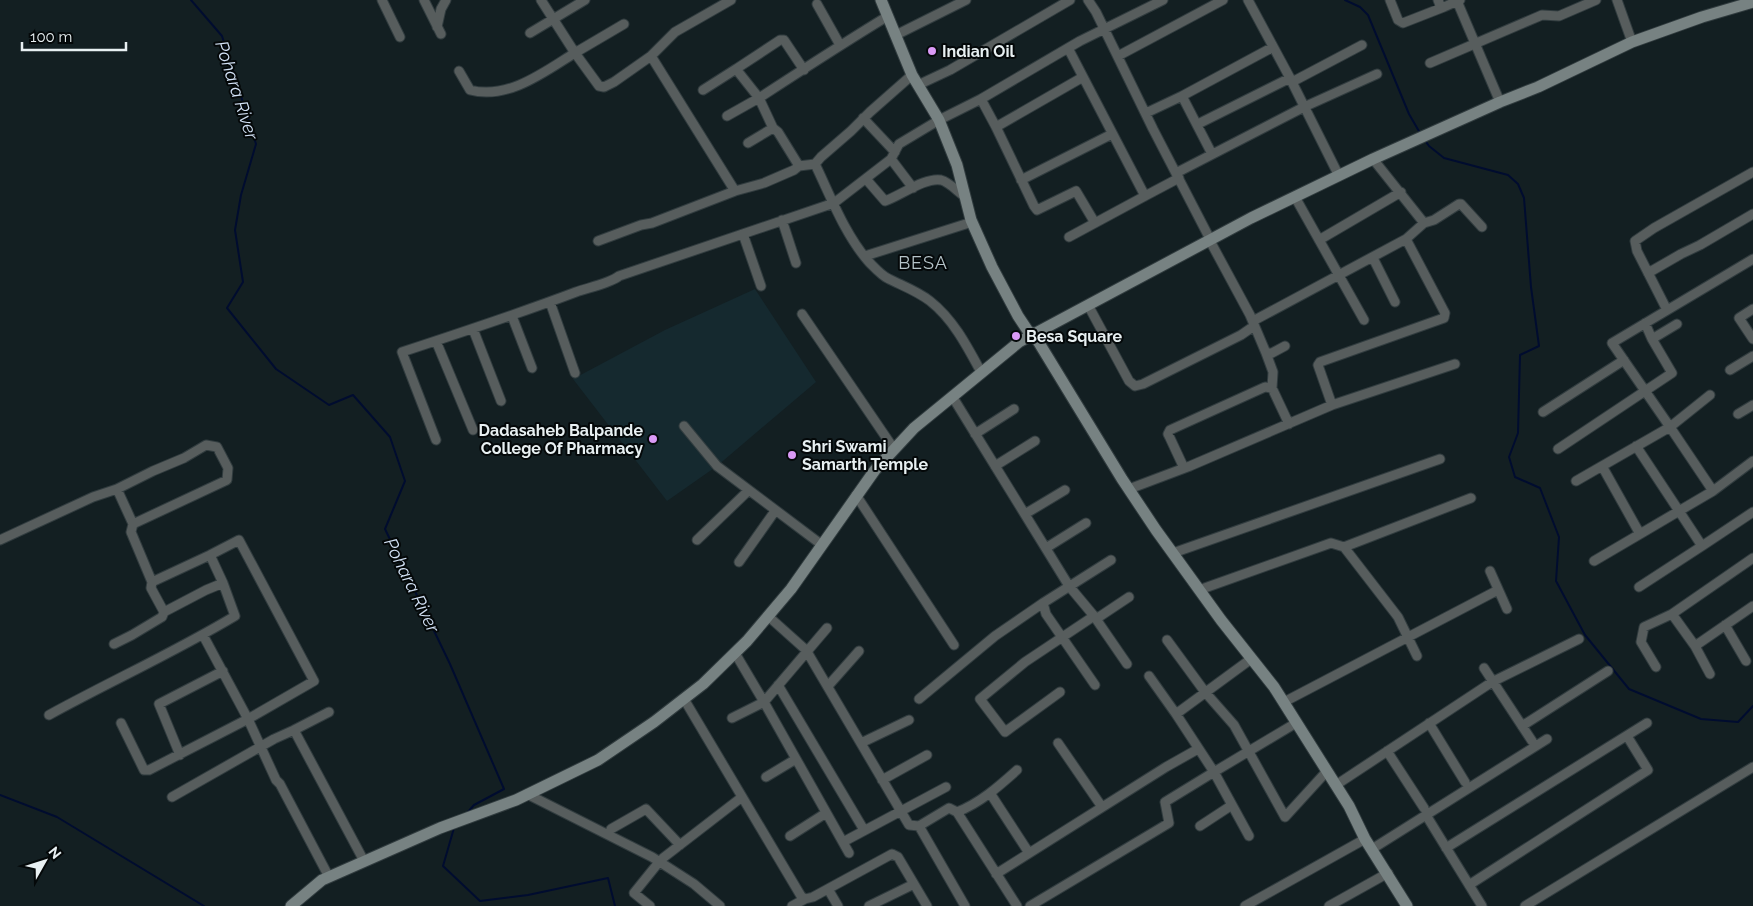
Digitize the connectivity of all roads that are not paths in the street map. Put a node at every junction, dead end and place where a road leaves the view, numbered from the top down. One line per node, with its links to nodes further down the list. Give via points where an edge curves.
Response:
1 (382, 0): 29 (street)
2 (424, 0): 3 (street, via 439,31)
3 (446, 0)
4 (541, 0): 24 (street)
5 (585, 0): 24 (street)
6 (731, 0): 37 (street, via 675,32)
7 (881, 0): 23 (street)
8 (966, 0): 28 (street)
9 (1070, 0): 45 (street, via 950,70)
10 (1088, 0): 26 (street)
11 (1163, 0): 26 (street)
12 (1224, 0): 38 (street)
13 (1248, 0): 35 (street)
14 (1390, 0): 21 (street, via 1398,20 1404,23)
15 (1571, 0): 22 (street)
16 (1596, 0): 22 (street)
17 (1617, 0): 30 (street)
18 (1459, 1): 21 (street); 31 (street)
19 (1751, 1): 30 (street)
20 (817, 4): 32 (street)
21 (1441, 4)
22 (1574, 10): 31 (street, via 1559,16 1542,15)
23 (888, 16): 28 (street); 32 (street)
24 (552, 18): 27 (street); 36 (street)
25 (624, 24): 36 (street)
26 (1104, 29): 34 (street); 38 (street)
27 (530, 33)
28 (896, 35): 45 (street)
29 (400, 37)
30 (1632, 42): 51 (street)
31 (1475, 43): 39 (street); 51 (street)
32 (840, 45): 41 (street)
33 (1362, 45): 46 (street)
34 (1068, 48): 44 (street); 50 (street)
35 (1273, 48): 46 (street); 48 (street)
36 (575, 53): 37 (street, via 599,86 614,82); 42 (street, via 536,78 495,92 470,90)
37 (651, 56): 73 (street)
38 (1118, 56): 53 (street)
39 (1430, 63)
40 (736, 69): 41 (street, via 784,40); 47 (street); 49 (street)
41 (804, 70): 49 (street)
42 (460, 72)
43 (1377, 74): 52 (street)
44 (1083, 77): 58 (street); 60 (street)
45 (915, 80): 55 (street); 56 (street)
46 (1291, 80): 52 (street); 57 (street)
47 (704, 90)
48 (1182, 96): 53 (street); 57 (street)
49 (759, 98): 54 (street); 59 (street)
50 (981, 99): 56 (street); 58 (street)
51 (1500, 102): 64 (street)
52 (1304, 107): 62 (street); 69 (street)
53 (1146, 113): 68 (street)
54 (727, 116)
55 (863, 118): 63 (street); 65 (street)
56 (939, 120): 63 (street, via 899,144); 75 (street, via 957,165)
57 (1198, 124): 62 (street)
58 (996, 127): 71 (street)
59 (773, 128): 61 (street); 66 (street)
60 (1112, 134): 71 (street); 76 (street)
61 (748, 143)
62 (1212, 154): 68 (street)
63 (893, 156): 70 (street); 72 (street)
64 (1373, 159): 69 (street); 74 (street)
65 (815, 164): 66 (street); 78 (street)
66 (799, 166): 73 (street, via 764,183)
67 (1753, 172): 95 (street, via 1635,241)
68 (1177, 176): 76 (street); 87 (street)
69 (1338, 176): 77 (street)
70 (866, 179): 72 (street, via 885,202); 78 (street)
71 (1021, 180): 82 (street, via 1037,210 1076,191)
72 (913, 188): 75 (street, via 939,179)
73 (736, 191): 90 (street)
74 (1401, 192): 83 (street); 89 (street)
75 (964, 196): 81 (street)
76 (1145, 196): 82 (street)
77 (1295, 197): 87 (street); 89 (street)
78 (834, 203): 80 (street); 91 (street, via 855,244)
79 (1753, 214): 95 (street)
80 (782, 220): 85 (street); 94 (street)
81 (972, 222): 91 (street); 110 (street, via 1018,316)
82 (1094, 223): 86 (street)
83 (1424, 223): 84 (street, via 1461,204); 88 (street)
84 (1482, 226)
85 (743, 234): 97 (street); 98 (street)
86 (1069, 237)
87 (1210, 239): 100 (street); 106 (street)
88 (1406, 239): 92 (street); 128 (street, via 1445,313 1444,318 1320,362 1318,365)
89 (1319, 240): 96 (street)
90 (598, 241)
91 (865, 256): 121 (street, via 888,278 930,300 946,316)
92 (1373, 258): 96 (street); 99 (street)
93 (1753, 259): 102 (street)
94 (796, 263)
95 (1648, 273): 102 (street)
96 (1338, 274): 105 (street); 106 (street)
97 (761, 286)
98 (550, 302): 104 (street); 122 (street)
99 (1395, 302)
100 (1088, 304): 106 (street, via 1129,381 1135,386 1241,335); 110 (street)
101 (1753, 309): 112 (street, via 1739,318)
102 (1667, 310): 107 (street)
103 (802, 314): 141 (street)
104 (512, 316): 109 (street); 119 (street)
105 (1364, 320)
106 (1254, 323): 115 (street)
107 (1645, 323): 111 (street); 117 (street, via 1612,343)
108 (1677, 324): 111 (street)
109 (473, 329): 113 (street); 127 (street)
110 (1032, 334): 121 (street); 151 (street)
111 (1652, 339): 124 (street, via 1672,373)
112 (1753, 339)
113 (436, 341): 136 (street); 138 (street, via 402,352)
114 (1286, 346): 115 (street)
115 (1266, 353): 123 (street, via 1273,372)
116 (1753, 356): 120 (street)
117 (1624, 360): 124 (street); 131 (street)
118 (1456, 364): 128 (street)
119 (532, 368)
120 (1730, 370)
121 (981, 372): 126 (street)
122 (575, 373)
123 (1272, 388): 133 (street); 147 (street, via 1265,387 1170,430 1168,434)
124 (1646, 391): 135 (street); 142 (street)
125 (1710, 395): 135 (street)
126 (952, 396): 137 (street); 141 (street)
127 (501, 401)
128 (1332, 405): 133 (street)
129 (1753, 405): 132 (street)
130 (1014, 409): 137 (street)
131 (1543, 412)
132 (1738, 414)
133 (1289, 424): 147 (street)
134 (684, 426): 152 (street, via 717,466)
135 (1670, 427): 140 (street); 153 (street)
136 (473, 430)
137 (975, 434): 145 (street)
138 (436, 440)
139 (1035, 441): 145 (street)
140 (1636, 446): 146 (street); 157 (street)
141 (894, 449): 154 (street)
142 (1558, 449)
143 (1440, 459): 169 (street)
144 (1753, 461): 153 (street)
145 (996, 466): 159 (street)
146 (1602, 466): 148 (street); 162 (street)
147 (1184, 468): 151 (street)
148 (1576, 481)
149 (117, 489): 161 (street); 161 (street, via 206,445 217,447 228,468 227,480); 163 (street)
150 (1065, 490): 159 (street)
151 (1129, 490): 169 (street)
152 (748, 491): 156 (street); 164 (street)
153 (1713, 491): 157 (street)
154 (856, 495): 165 (street); 198 (street)
155 (1471, 498): 167 (street)
156 (775, 511): 165 (street); 174 (street)
157 (1679, 512): 162 (street); 166 (street)
158 (1753, 512): 166 (street)
159 (1025, 514): 168 (street)
160 (1086, 523): 168 (street)
161 (133, 524): 176 (street, via 131,532)
162 (1640, 534): 173 (street)
163 (0, 540)
164 (697, 540)
165 (822, 545): 188 (street)
166 (1702, 546): 179 (street)
167 (1344, 547): 180 (street, via 1332,543); 194 (street, via 1398,617)
168 (1046, 548): 178 (street)
169 (1173, 553): 180 (street)
170 (210, 556): 176 (street); 177 (street); 227 (street, via 240,540 314,681)
171 (1753, 558): 187 (street)
172 (1111, 560): 178 (street)
173 (1594, 561)
174 (739, 562)
175 (1490, 571): 181 (street)
176 (152, 582): 186 (street, via 150,588)
177 (223, 583): 186 (street); 192 (street, via 235,616)
178 (1069, 586): 183 (street); 189 (street)
179 (1639, 587)
180 (1199, 590): 204 (street)
181 (1498, 590): 185 (street); 194 (street)
182 (1129, 597): 189 (street)
183 (1043, 603): 193 (street, via 1046,614); 220 (street, via 995,636)
184 (1753, 606): 190 (street)
185 (1507, 609)
186 (164, 612): 197 (street, via 162,617)
187 (1672, 614): 199 (street); 207 (street, via 1644,627 1640,642)
188 (768, 616): 201 (street); 202 (street)
189 (1095, 617): 193 (street); 206 (street)
190 (1725, 625): 199 (street); 205 (street)
191 (827, 628): 201 (street)
192 (203, 635): 209 (street); 225 (street)
193 (1062, 637): 215 (street); 217 (street, via 980,699 1005,732)
194 (1408, 637): 203 (street); 222 (street)
195 (1167, 640): 218 (street)
196 (1579, 640): 213 (street)
197 (114, 644)
198 (954, 645)
199 (1695, 646): 211 (street)
200 (860, 651): 216 (street)
201 (807, 652): 214 (street); 216 (street)
202 (735, 653): 219 (street); 221 (street)
203 (1417, 656)
204 (1251, 658): 218 (street); 222 (street)
205 (1746, 661)
206 (1127, 664)
207 (1656, 667)
208 (1484, 668): 213 (street)
209 (224, 671): 227 (street); 244 (street, via 159,704)
210 (1608, 671): 233 (street)
211 (1710, 674)
212 (1149, 676): 224 (street)
213 (1492, 682): 231 (street); 233 (street)
214 (778, 685): 221 (street); 269 (street)
215 (1095, 685)
216 (828, 686): 238 (street)
217 (1060, 692)
218 (1205, 692): 224 (street); 243 (street, via 1234,725)
219 (684, 699): 258 (street, via 598,760); 259 (street)
220 (919, 700)
221 (764, 702): 226 (street); 246 (street)
222 (1284, 702): 230 (street)
223 (329, 712): 234 (street)
224 (1176, 714): 241 (street)
225 (49, 715)
226 (732, 718)
227 (248, 719): 240 (street); 244 (street)
228 (909, 720): 238 (street)
229 (121, 723): 244 (street, via 144,770)
230 (1296, 723): 243 (street); 249 (street)
231 (1429, 723): 242 (street); 253 (street)
232 (1647, 723): 235 (street)
233 (1522, 726): 237 (street)
234 (294, 730): 240 (street); 280 (street)
235 (1627, 736): 275 (street); 285 (street, via 1648,770)
236 (1547, 739): 264 (street)
237 (1532, 741)
238 (861, 743): 252 (street)
239 (1058, 744): 261 (street)
240 (262, 747): 257 (street); 283 (street, via 276,780)
241 (1198, 749): 250 (street); 261 (street)
242 (1387, 751): 254 (street); 264 (street)
243 (1248, 752): 249 (street, via 1285,817); 250 (street)
244 (180, 754)
245 (927, 755): 252 (street)
246 (796, 759): 251 (street); 265 (street)
247 (1753, 767): 302 (street)
248 (1017, 770): 256 (street)
249 (1327, 771): 254 (street)
250 (1214, 772): 260 (street); 297 (street, via 1165,802 1169,823)
251 (766, 777)
252 (882, 780): 262 (street)
253 (1465, 782)
254 (1336, 785): 272 (street)
255 (946, 787): 262 (street)
256 (990, 793): 263 (street); 277 (street)
257 (172, 797)
258 (522, 797): 279 (street); 280 (street, via 440,828)
259 (742, 797): 274 (street); 287 (street)
260 (1232, 805): 267 (street); 271 (street)
261 (1102, 807): 277 (street)
262 (900, 811): 266 (street, via 909,825); 269 (street)
263 (957, 812): 266 (street, via 949,808); 282 (street)
264 (1425, 812): 275 (street); 276 (street)
265 (826, 813): 270 (street); 273 (street)
266 (919, 826): 295 (street)
267 (1200, 826)
268 (611, 829): 274 (street, via 646,809)
269 (864, 830): 273 (street)
270 (790, 836)
271 (1249, 836)
272 (1365, 839): 276 (street); 298 (street)
273 (843, 842): 278 (street)
274 (680, 845): 279 (street)
275 (1446, 848): 285 (street)
276 (1372, 849): 281 (street)
277 (1029, 853): 282 (street)
278 (849, 854)
279 (661, 860): 289 (street, via 634,893); 290 (street)
280 (364, 862): 283 (street)
281 (1388, 873): 299 (street); 300 (street)
282 (996, 874): 296 (street)
283 (329, 876): 288 (street)
284 (914, 884): 286 (street, via 898,857 892,854); 293 (street); 294 (street)
285 (1469, 885): 301 (street)
286 (828, 889): 287 (street); 292 (street)
287 (805, 899): 291 (street)
288 (291, 906)
289 (650, 906)
290 (720, 906)
291 (792, 906)
292 (838, 906)
293 (869, 906)
294 (927, 906)
295 (966, 906)
296 (1017, 906)
297 (1030, 906)
298 (1244, 906)
299 (1329, 906)
300 (1407, 906)
301 (1482, 906)
302 (1525, 906)

